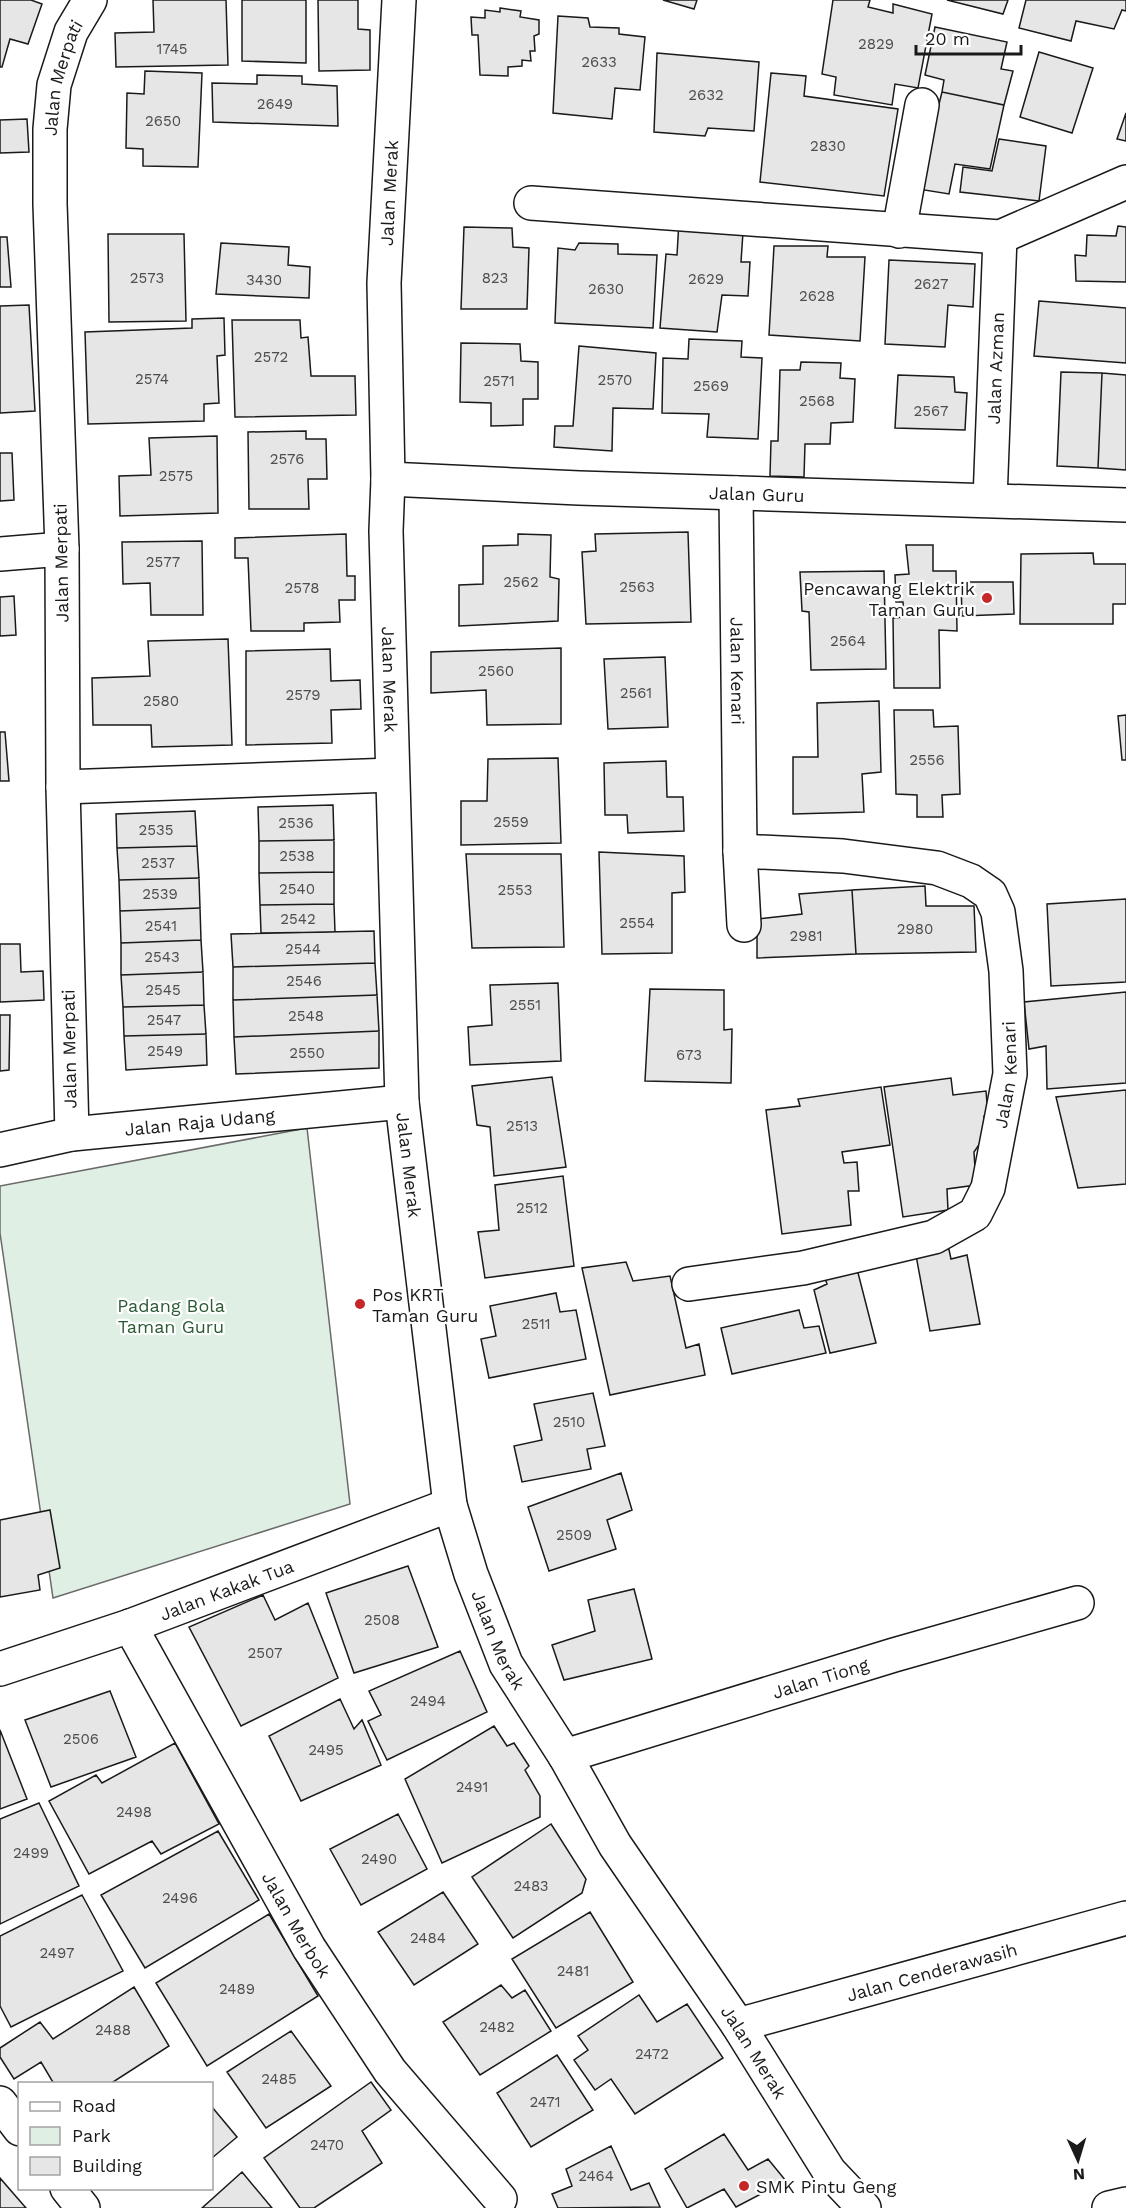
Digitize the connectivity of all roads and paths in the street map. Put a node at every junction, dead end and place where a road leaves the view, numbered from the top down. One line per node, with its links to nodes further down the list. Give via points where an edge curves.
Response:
1 (90, 0): 12 (street, Jalan Merpati, via 71,32 54,85 50,129)
2 (399, 0): 8 (street, Jalan Merak, via 384,283)
3 (922, 105): 6 (street)
4 (1126, 182): 7 (street)
5 (531, 204): 6 (street)
6 (899, 231): 7 (street)
7 (1000, 237): 10 (street, Jalan Azman)
8 (388, 479): 9 (street, Jalan Guru); 14 (street, Jalan Merak)
9 (736, 493): 10 (street, Jalan Guru); 16 (street, Jalan Kenari)
10 (990, 500): 11 (street, Jalan Guru)
11 (1126, 505)
12 (62, 549): 13 (street); 15 (street, Jalan Merpati)
13 (0, 554)
14 (392, 775): 15 (street); 18 (street, Jalan Merak)
15 (63, 787): 19 (street, Jalan Merpati)
16 (740, 851): 17 (street, Jalan Kenari); 21 (street, Jalan Kenari, via 843,856 937,868 971,881 990,894 998,912 1006,971 1010,1074 988,1188 975,1214 924,1240 803,1268)
17 (744, 925)
18 (402, 1102): 19 (street, Jalan Raja Udang); 22 (street, Jalan Merak)
19 (72, 1134): 20 (street, Jalan Raja Udang)
20 (0, 1150)
21 (688, 1284)
22 (450, 1505): 24 (street, Jalan Kakak Tua); 26 (street, Jalan Merak, via 471,1574 506,1664)
23 (1077, 1603): 26 (street, Jalan Tiong)
24 (130, 1626): 25 (street, Jalan Kakak Tua); 32 (street, Jalan Merbok, via 309,1948 390,2071)
25 (0, 1669)
26 (565, 1756): 28 (street, Jalan Merak, via 615,1845)
27 (1126, 1918): 28 (street, Jalan Cenderawasih)
28 (738, 2025): 35 (street, Jalan Merak, via 829,2171)
29 (0, 2103): 30 (street)
30 (18, 2126)
31 (69, 2190): 34 (street)
32 (500, 2199)
33 (1126, 2204): 36 (street)
34 (83, 2208)
35 (864, 2208)
36 (1109, 2208)

